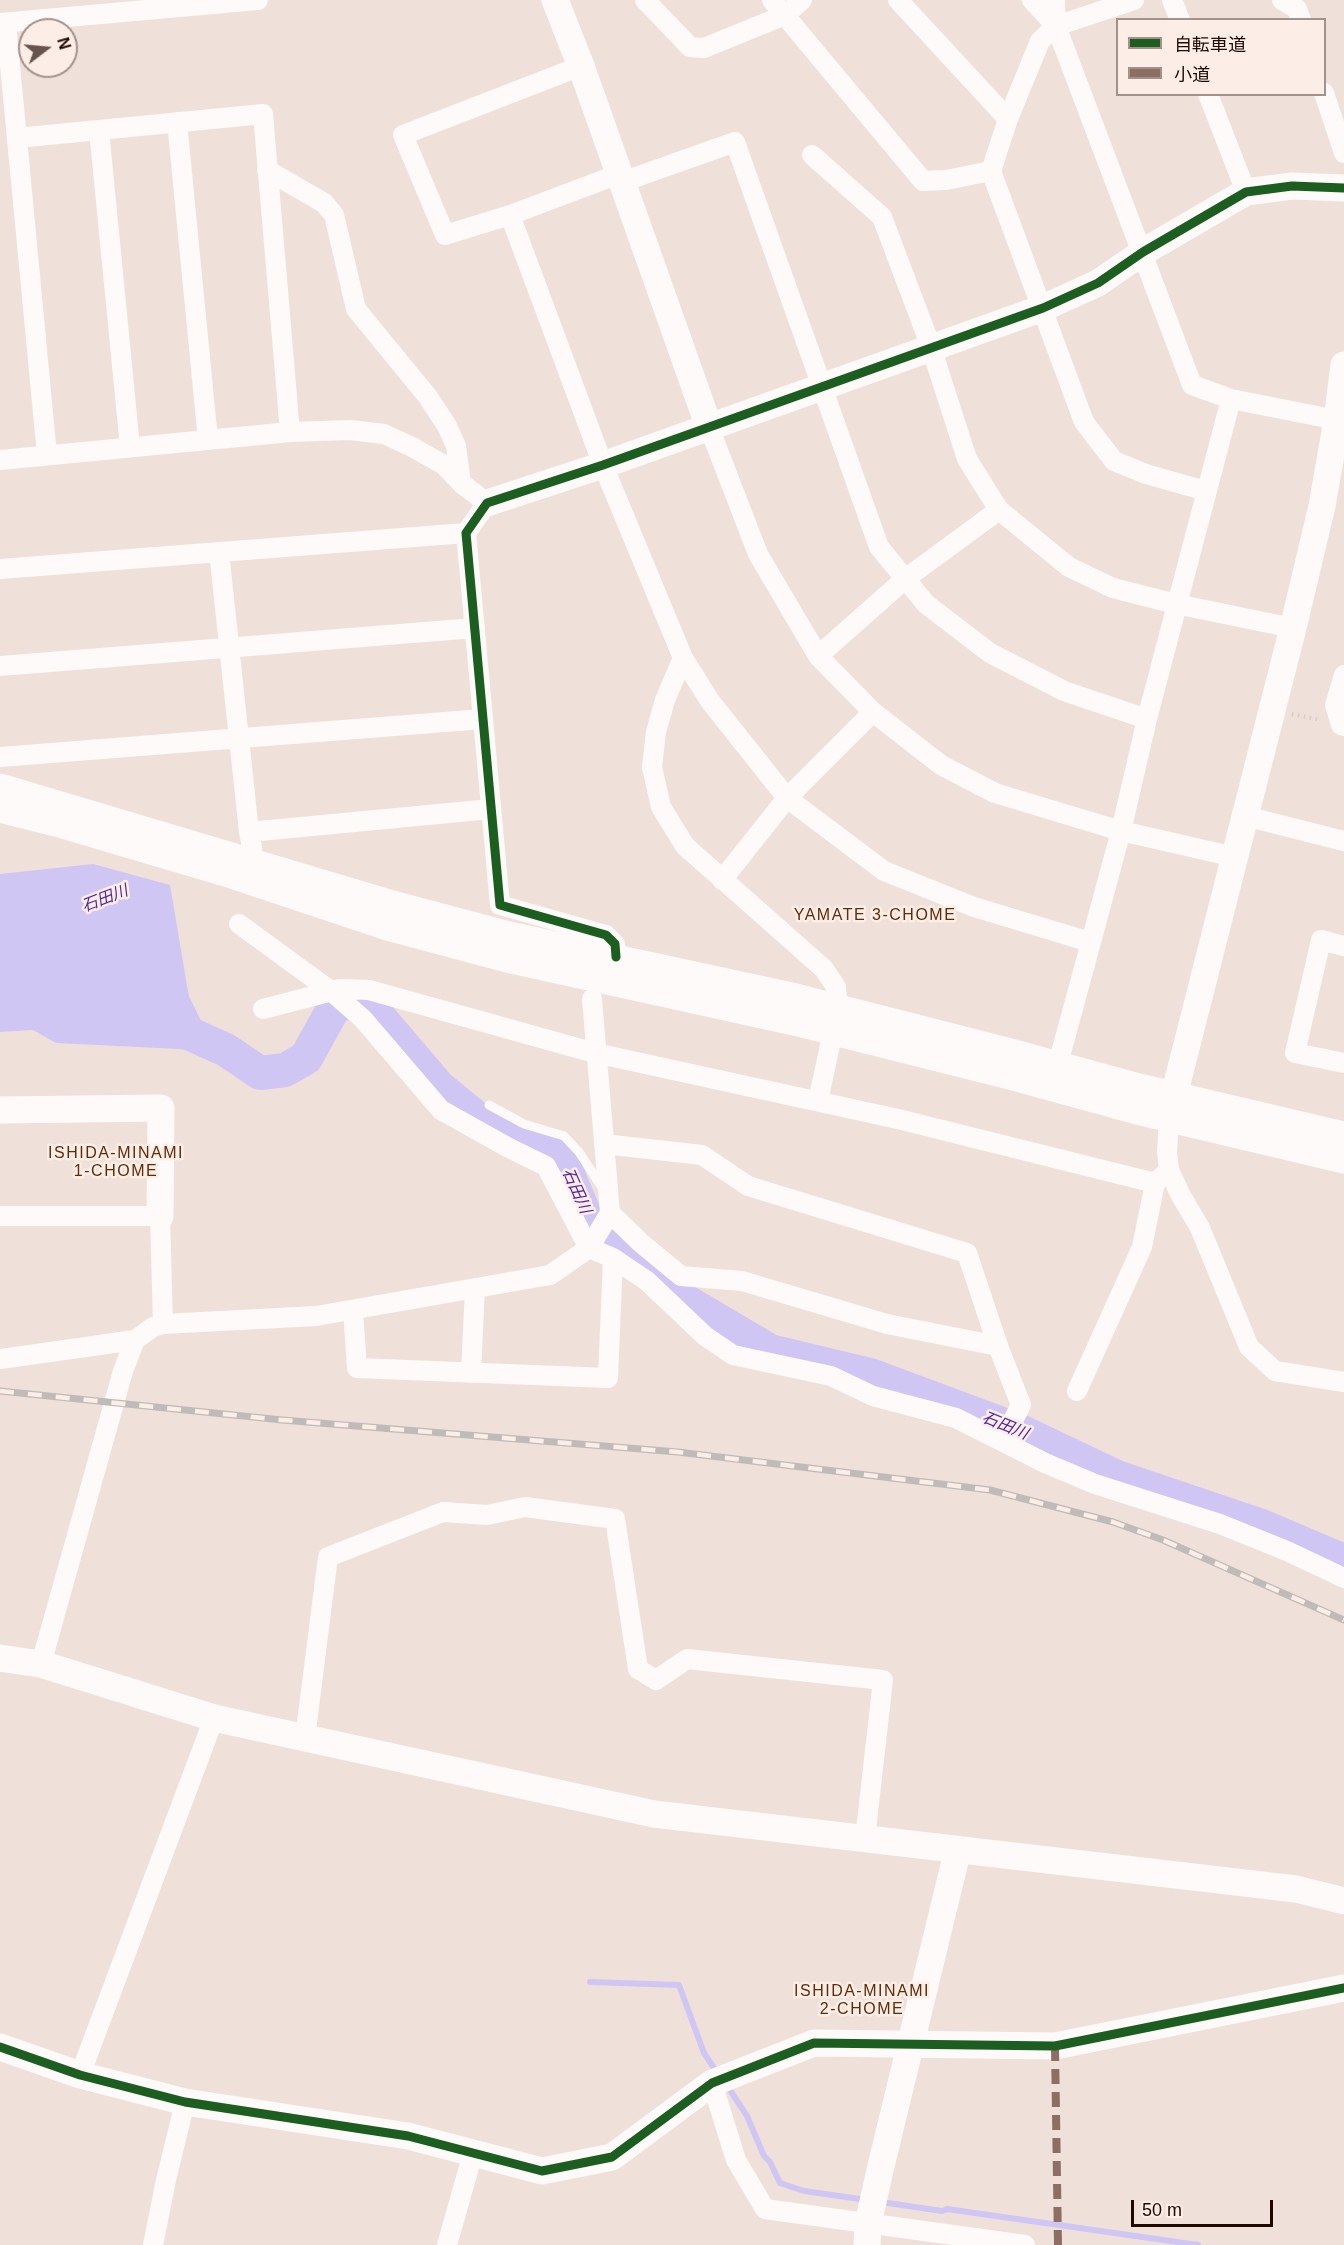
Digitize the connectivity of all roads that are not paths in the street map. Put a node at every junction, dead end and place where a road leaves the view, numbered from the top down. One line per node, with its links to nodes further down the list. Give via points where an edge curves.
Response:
1 (258, 0): 12 (street)
2 (555, 0): 19 (street)
3 (645, 0): 14 (street, via 690,47 704,48)
4 (772, 0): 14 (street)
5 (802, 0): 14 (street)
6 (898, 0): 22 (street)
7 (1032, 0): 18 (street)
8 (1055, 0): 18 (street)
9 (1134, 0): 18 (street)
10 (1172, 0): 15 (street)
11 (1282, 0): 16 (street, via 1298,9)
12 (177, 3): 13 (street)
13 (53, 9): 17 (street)
14 (785, 15): 29 (street, via 923,181)
15 (1179, 18)
16 (1300, 18)
17 (3, 23): 25 (street)
18 (1056, 26): 22 (street, via 1040,41); 34 (street)
19 (581, 66): 30 (street); 33 (street, via 404,135 445,235)
20 (1209, 96): 32 (street)
21 (1325, 96): 26 (street)
22 (1008, 119): 29 (street)
23 (177, 122): 24 (street); 28 (street, via 263,114); 43 (street)
24 (99, 130): 25 (street); 44 (street)
25 (17, 138): 45 (street)
26 (1344, 153)
27 (812, 155): 36 (street, via 882,217)
28 (267, 170): 42 (street); 48 (street, via 324,203 334,216 356,309 447,426 456,446)
29 (991, 171): 35 (street)
30 (620, 178): 33 (street); 38 (street, via 735,142); 41 (street)
31 (1344, 188): 32 (street, via 1292,186)
32 (1245, 192): 34 (street)
33 (510, 215): 47 (street)
34 (1143, 252): 35 (street, via 1098,283); 39 (street, via 1192,385)
35 (1043, 308): 36 (street); 49 (street, via 1084,422 1114,460 1146,474)
36 (930, 347): 38 (street); 51 (street, via 967,459)
37 (1344, 365): 40 (street)
38 (823, 387): 41 (street); 55 (street, via 879,547)
39 (1231, 399): 40 (street); 49 (street)
40 (1337, 420): 58 (street, via 1322,506)
41 (709, 427): 47 (street); 60 (street, via 758,554)
42 (290, 432): 43 (street); 48 (street, via 350,430 384,435 444,465)
43 (207, 440): 44 (street)
44 (130, 447): 45 (street)
45 (47, 455): 46 (street)
46 (0, 460)
47 (603, 465): 50 (street); 61 (street)
48 (461, 483): 50 (street)
49 (1206, 491): 56 (street)
50 (488, 503): 52 (street)
51 (999, 510): 55 (street); 56 (street, via 1069,567 1113,588)
52 (466, 534): 53 (street); 57 (street)
53 (219, 552): 54 (street); 59 (street)
54 (0, 569)
55 (905, 579): 60 (street); 66 (street, via 926,604 990,653 1064,691)
56 (1176, 604): 58 (street); 66 (street)
57 (475, 628): 59 (street); 65 (street)
58 (1293, 628): 74 (street)
59 (229, 647): 62 (street); 68 (street)
60 (818, 656): 64 (street)
61 (683, 658): 71 (street, via 710,700); 80 (street, via 656,732 652,767 661,807 679,839)
62 (0, 666)
63 (1344, 675): 67 (street, via 1335,705)
64 (873, 712): 71 (street); 75 (street, via 941,765 995,793)
65 (483, 719): 68 (street); 73 (street)
66 (1147, 719): 75 (street)
67 (1342, 726)
68 (240, 738): 69 (street); 76 (street)
69 (0, 757)
70 (0, 787): 79 (street)
71 (787, 798): 80 (street); 82 (street, via 884,871 974,907)
72 (0, 809): 88 (street, via 222,872 387,927 507,959)
73 (491, 809): 76 (street); 84 (street, via 500,904 606,935 615,944)
74 (1245, 816): 77 (street); 78 (street)
75 (1121, 831): 78 (street); 82 (street)
76 (249, 832): 79 (street)
77 (1344, 841)
78 (1235, 857): 94 (street)
79 (250, 861): 84 (street, via 509,935)
80 (722, 880): 88 (street, via 824,969 836,987)
81 (239, 924): 85 (street)
82 (1090, 942): 91 (street)
83 (1344, 946): 90 (street, via 1321,940 1295,1053)
84 (616, 957): 88 (street)
85 (331, 991): 87 (street); 89 (street, via 369,990); 103 (street, via 363,1019 441,1110 546,1166)
86 (592, 999): 89 (street)
87 (263, 1009)
88 (836, 1020): 91 (street); 92 (street); 94 (street)
89 (595, 1053): 92 (street); 97 (street)
90 (1344, 1063)
91 (1058, 1064): 94 (street, via 1138,1087)
92 (818, 1101): 99 (street)
93 (489, 1105): 100 (lane, via 524,1124 564,1136 579,1152)
94 (1172, 1106): 96 (street); 98 (street); 99 (street)
95 (0, 1110): 102 (street, via 161,1108)
96 (1344, 1135)
97 (604, 1144): 100 (street); 111 (street, via 702,1155 748,1186 967,1253)
98 (1344, 1160)
99 (1162, 1176): 114 (street, via 1180,1194 1200,1228 1249,1347 1275,1371); 115 (street, via 1142,1247)
100 (609, 1205): 103 (street); 105 (street, via 641,1243)
101 (0, 1216): 102 (street)
102 (160, 1216): 109 (street)
103 (589, 1248): 104 (street); 107 (street, via 550,1275)
104 (613, 1258): 106 (street); 113 (street, via 608,1378)
105 (681, 1276): 106 (street); 111 (street, via 742,1281 886,1324)
106 (647, 1281): 116 (street, via 705,1336 733,1355 831,1376 873,1396 956,1418)
107 (475, 1288): 108 (street); 113 (street)
108 (353, 1310): 109 (street, via 316,1316); 113 (street, via 357,1368)
109 (163, 1324): 110 (street)
110 (135, 1340): 112 (street); 119 (street)
111 (998, 1346): 116 (street, via 1021,1405)
112 (0, 1359)
113 (471, 1373)
114 (1344, 1382)
115 (1077, 1391)
116 (1002, 1441): 117 (street, via 1095,1484 1220,1524)
117 (1344, 1578)
118 (0, 1658): 119 (street)
119 (41, 1664): 120 (street)
120 (214, 1718): 121 (street); 128 (street)
121 (304, 1738): 122 (street, via 654,1814); 122 (street, via 328,1557 443,1512 487,1515 525,1507 615,1519 638,1669 656,1680 687,1659 884,1680)
122 (865, 1839): 123 (street)
123 (958, 1849): 124 (street, via 1296,1889); 126 (street)
124 (1344, 1901)
125 (1344, 1988): 126 (street, via 1055,2046)
126 (912, 2044): 129 (street, via 814,2043); 132 (street)
127 (0, 2047): 128 (street)
128 (80, 2075): 130 (street)
129 (712, 2083): 131 (street, via 612,2157 542,2171); 132 (street, via 736,2160 765,2210)
130 (185, 2103): 131 (street, via 408,2136); 133 (street)
131 (473, 2153): 134 (street)
132 (868, 2234): 135 (street)
133 (153, 2245)
134 (447, 2245)
135 (1025, 2245)

